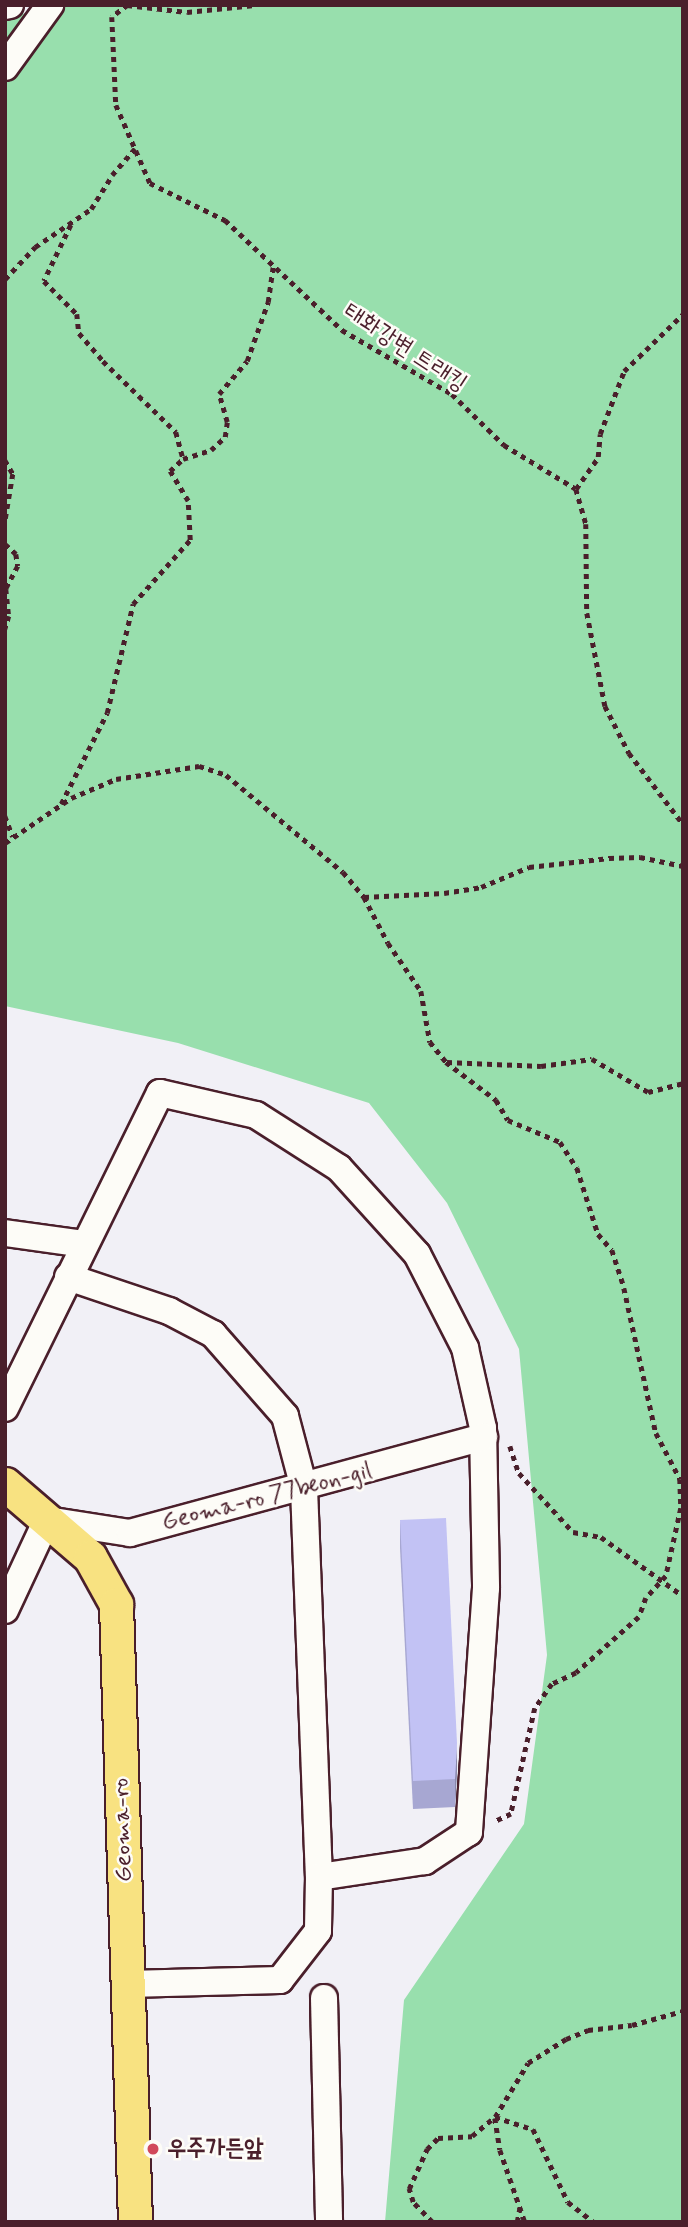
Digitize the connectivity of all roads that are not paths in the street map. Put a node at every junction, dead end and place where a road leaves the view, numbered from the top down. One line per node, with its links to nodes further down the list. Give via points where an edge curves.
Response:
1 (50, 5): 2 (street)
2 (5, 67)
3 (5, 1233): 4 (street)
4 (83, 1244): 5 (street); 7 (street, via 160,1093 256,1115 339,1168 416,1254 465,1348)
5 (68, 1276): 6 (street); 9 (street, via 169,1311 213,1334 285,1416)
6 (5, 1408)
7 (484, 1437): 9 (street, Geoma-ro 77beon-gil); 13 (street, via 486,1588 470,1832 425,1861)
8 (5, 1484): 10 (main road, Geoma-ro)
9 (304, 1488): 10 (street, Geoma-ro 77beon-gil, via 130,1533); 13 (street)
10 (47, 1520): 11 (street); 14 (main road, Geoma-ro, via 90,1557 116,1604)
11 (13, 1574): 12 (street)
12 (5, 1610)
13 (319, 1877): 14 (street, via 318,1931 281,1980)
14 (128, 1984): 16 (main road, Geoma-ro)
15 (324, 1998): 17 (street)
16 (135, 2222)
17 (329, 2222)

